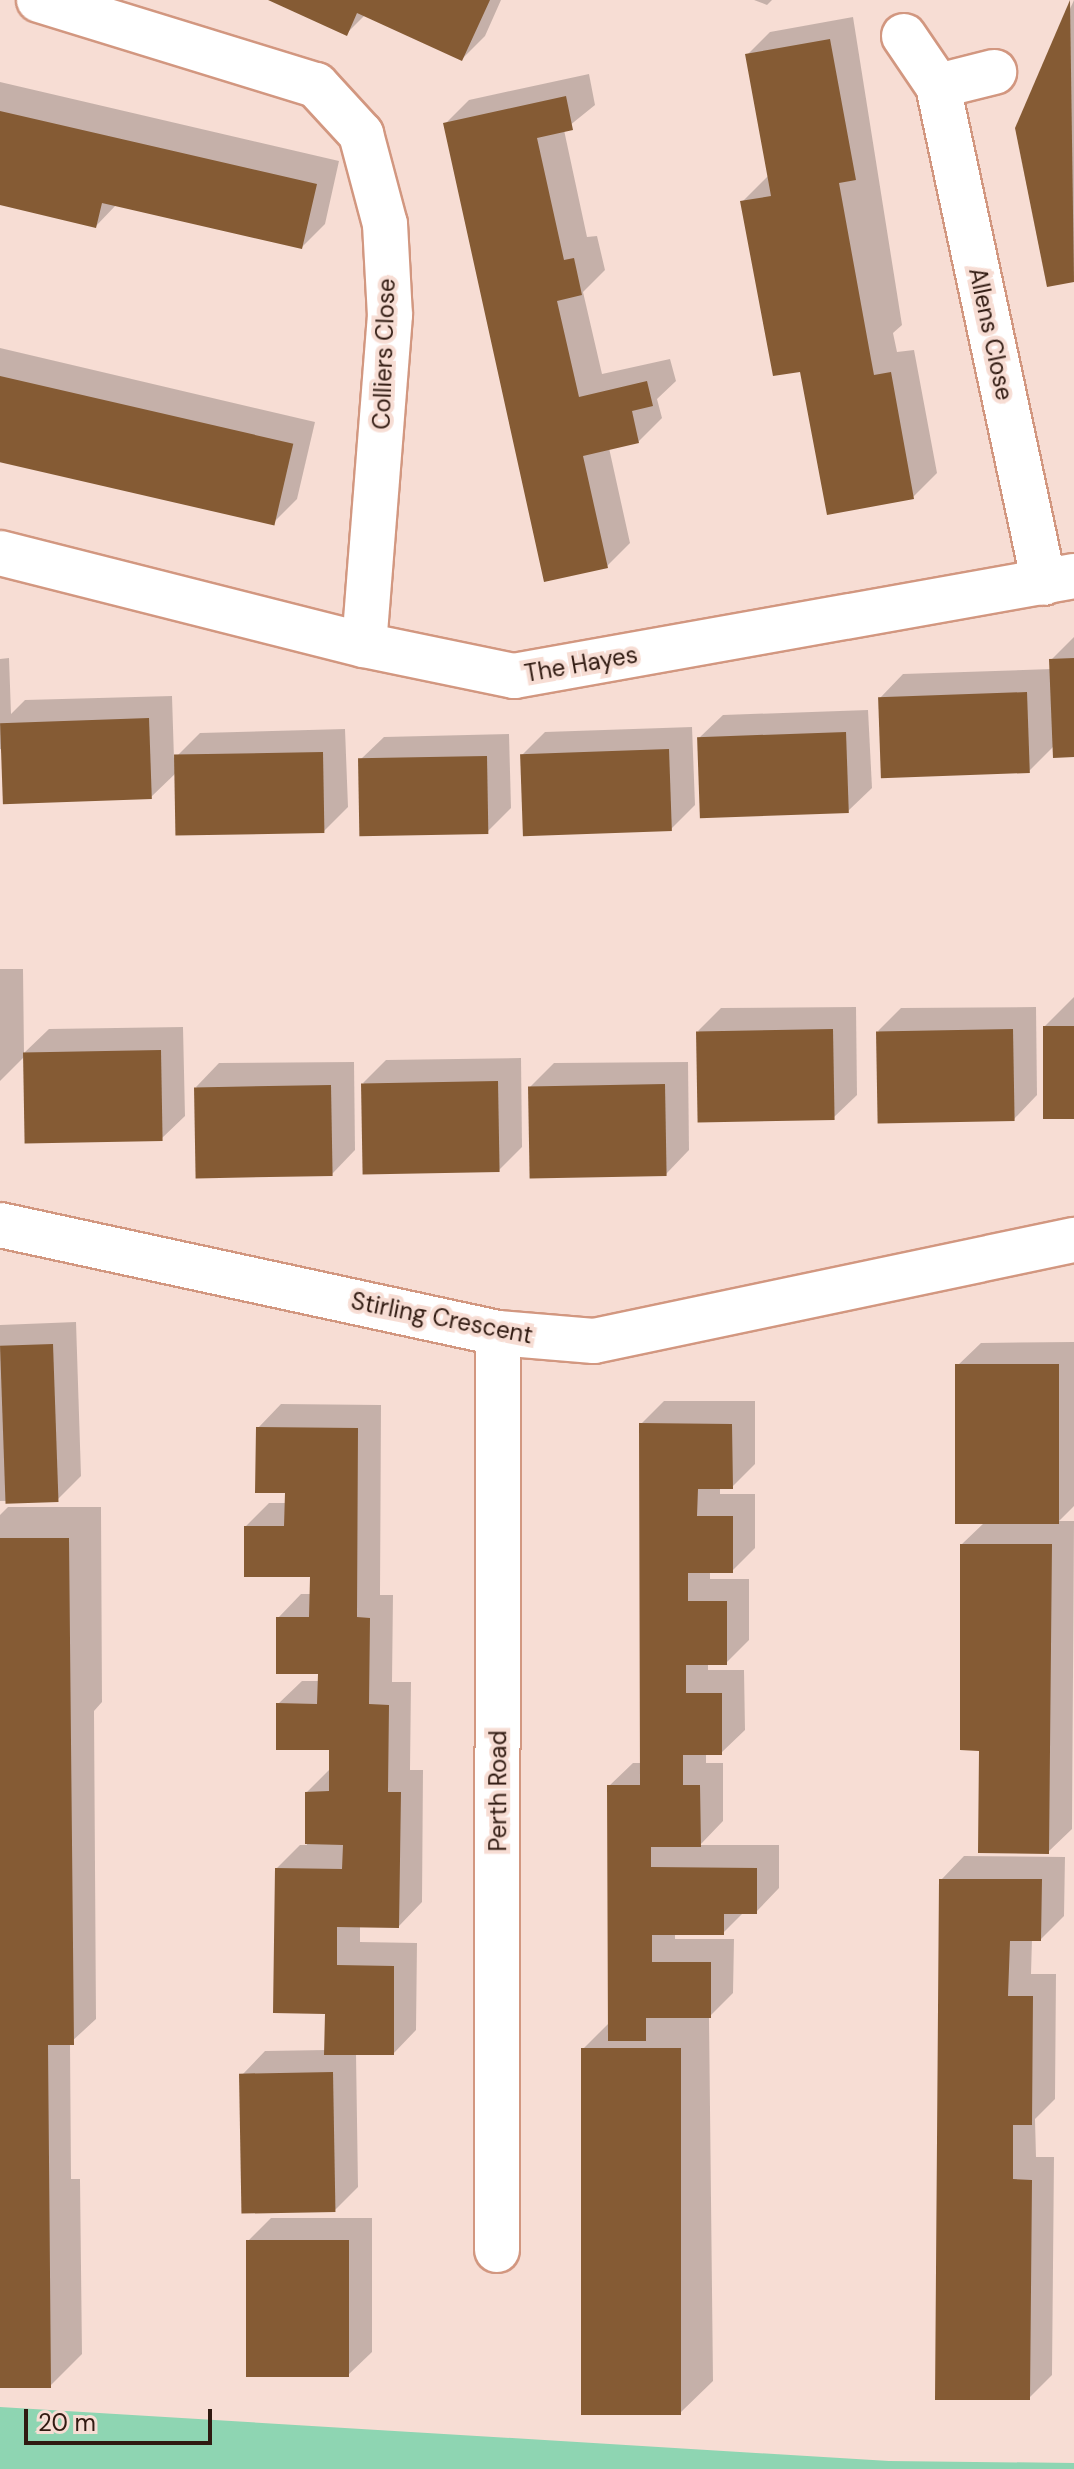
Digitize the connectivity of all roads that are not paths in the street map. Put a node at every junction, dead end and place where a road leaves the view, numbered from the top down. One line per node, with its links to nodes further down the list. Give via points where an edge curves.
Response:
1 (39, 0): 7 (street, Colliers Close, via 316,85 361,134 385,224 390,315)
2 (904, 36): 4 (street, Allens Close)
3 (994, 72): 4 (street)
4 (938, 86): 6 (street, Allens Close)
5 (0, 553): 7 (street, The Hayes)
6 (1059, 580): 7 (street, The Hayes, via 514,676)
7 (364, 645)
8 (0, 1225): 10 (street, Stirling Crescent)
9 (1074, 1240): 10 (street, Stirling Crescent, via 594,1341)
10 (498, 1333): 11 (street, Perth Road)
11 (497, 2250)

